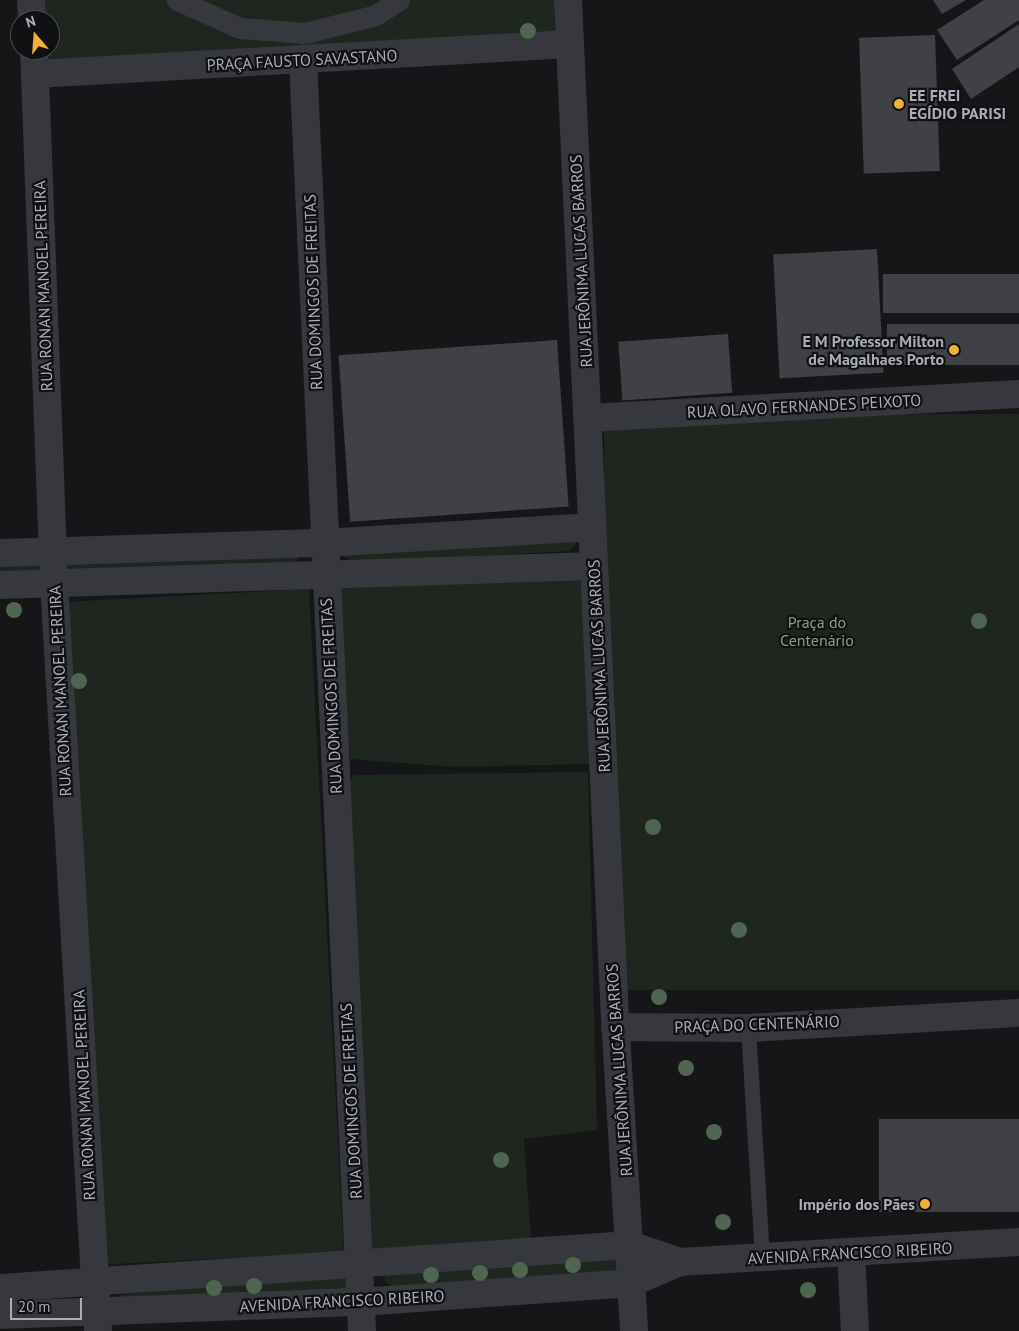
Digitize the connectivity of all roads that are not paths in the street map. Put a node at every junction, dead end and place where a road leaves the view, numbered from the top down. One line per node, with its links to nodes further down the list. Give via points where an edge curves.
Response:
1 (177, 0): 2 (street, via 240,28 305,33 376,16)
2 (399, 0)
3 (568, 0): 4 (street, RUA JERÔNIMA LUCAS BARROS)
4 (570, 44): 5 (street, PRAÇA FAUSTO SAVASTANO); 8 (street, RUA JERÔNIMA LUCAS BARROS)
5 (303, 61): 6 (street, PRAÇA FAUSTO SAVASTANO); 10 (street, RUA DOMINGOS DE FREITAS)
6 (34, 62): 11 (street, RUA RONAN MANOEL PEREIRA)
7 (1019, 394): 8 (street, RUA OLAVO FERNANDES PEIXOTO)
8 (588, 418): 9 (street, RUA JERÔNIMA LUCAS BARROS)
9 (593, 527): 10 (street); 13 (street, RUA JERÔNIMA LUCAS BARROS)
10 (323, 543): 11 (street); 14 (street, RUA DOMINGOS DE FREITAS)
11 (53, 550): 12 (street); 15 (street, RUA RONAN MANOEL PEREIRA)
12 (0, 553)
13 (594, 566): 14 (street); 18 (street, RUA JERÔNIMA LUCAS BARROS)
14 (325, 573): 15 (street); 26 (street, RUA DOMINGOS DE FREITAS)
15 (54, 582): 16 (street); 31 (street, RUA RONAN MANOEL PEREIRA)
16 (0, 584)
17 (1019, 1013): 19 (street, PRAÇA DO CENTENÁRIO)
18 (615, 1027): 19 (street, PRAÇA DO CENTENÁRIO); 21 (street, RUA JERÔNIMA LUCAS BARROS)
19 (748, 1028): 24 (lane)
20 (1019, 1242): 22 (street, AVENIDA FRANCISCO RIBEIRO)
21 (630, 1245): 23 (street, AVENIDA FRANCISCO RIBEIRO); 25 (street, AVENIDA FRANCISCO RIBEIRO); 27 (street, RUA JERÔNIMA LUCAS BARROS)
22 (851, 1253): 24 (street, AVENIDA FRANCISCO RIBEIRO); 35 (street)
23 (508, 1255): 26 (street, AVENIDA FRANCISCO RIBEIRO); 29 (street)
24 (762, 1258): 25 (street, AVENIDA FRANCISCO RIBEIRO)
25 (680, 1262): 27 (street, AVENIDA FRANCISCO RIBEIRO)
26 (358, 1266): 30 (street, RUA DOMINGOS DE FREITAS); 31 (street, AVENIDA FRANCISCO RIBEIRO)
27 (631, 1283): 29 (street, AVENIDA FRANCISCO RIBEIRO); 34 (street, RUA JERÔNIMA LUCAS BARROS)
28 (0, 1288): 31 (street, AVENIDA FRANCISCO RIBEIRO)
29 (511, 1291): 30 (street, AVENIDA FRANCISCO RIBEIRO)
30 (361, 1302): 31 (street, AVENIDA FRANCISCO RIBEIRO); 33 (street, RUA DOMINGOS DE FREITAS)
31 (97, 1308): 32 (street, AVENIDA FRANCISCO RIBEIRO)
32 (0, 1315)
33 (362, 1331)
34 (634, 1331)
35 (855, 1331)

